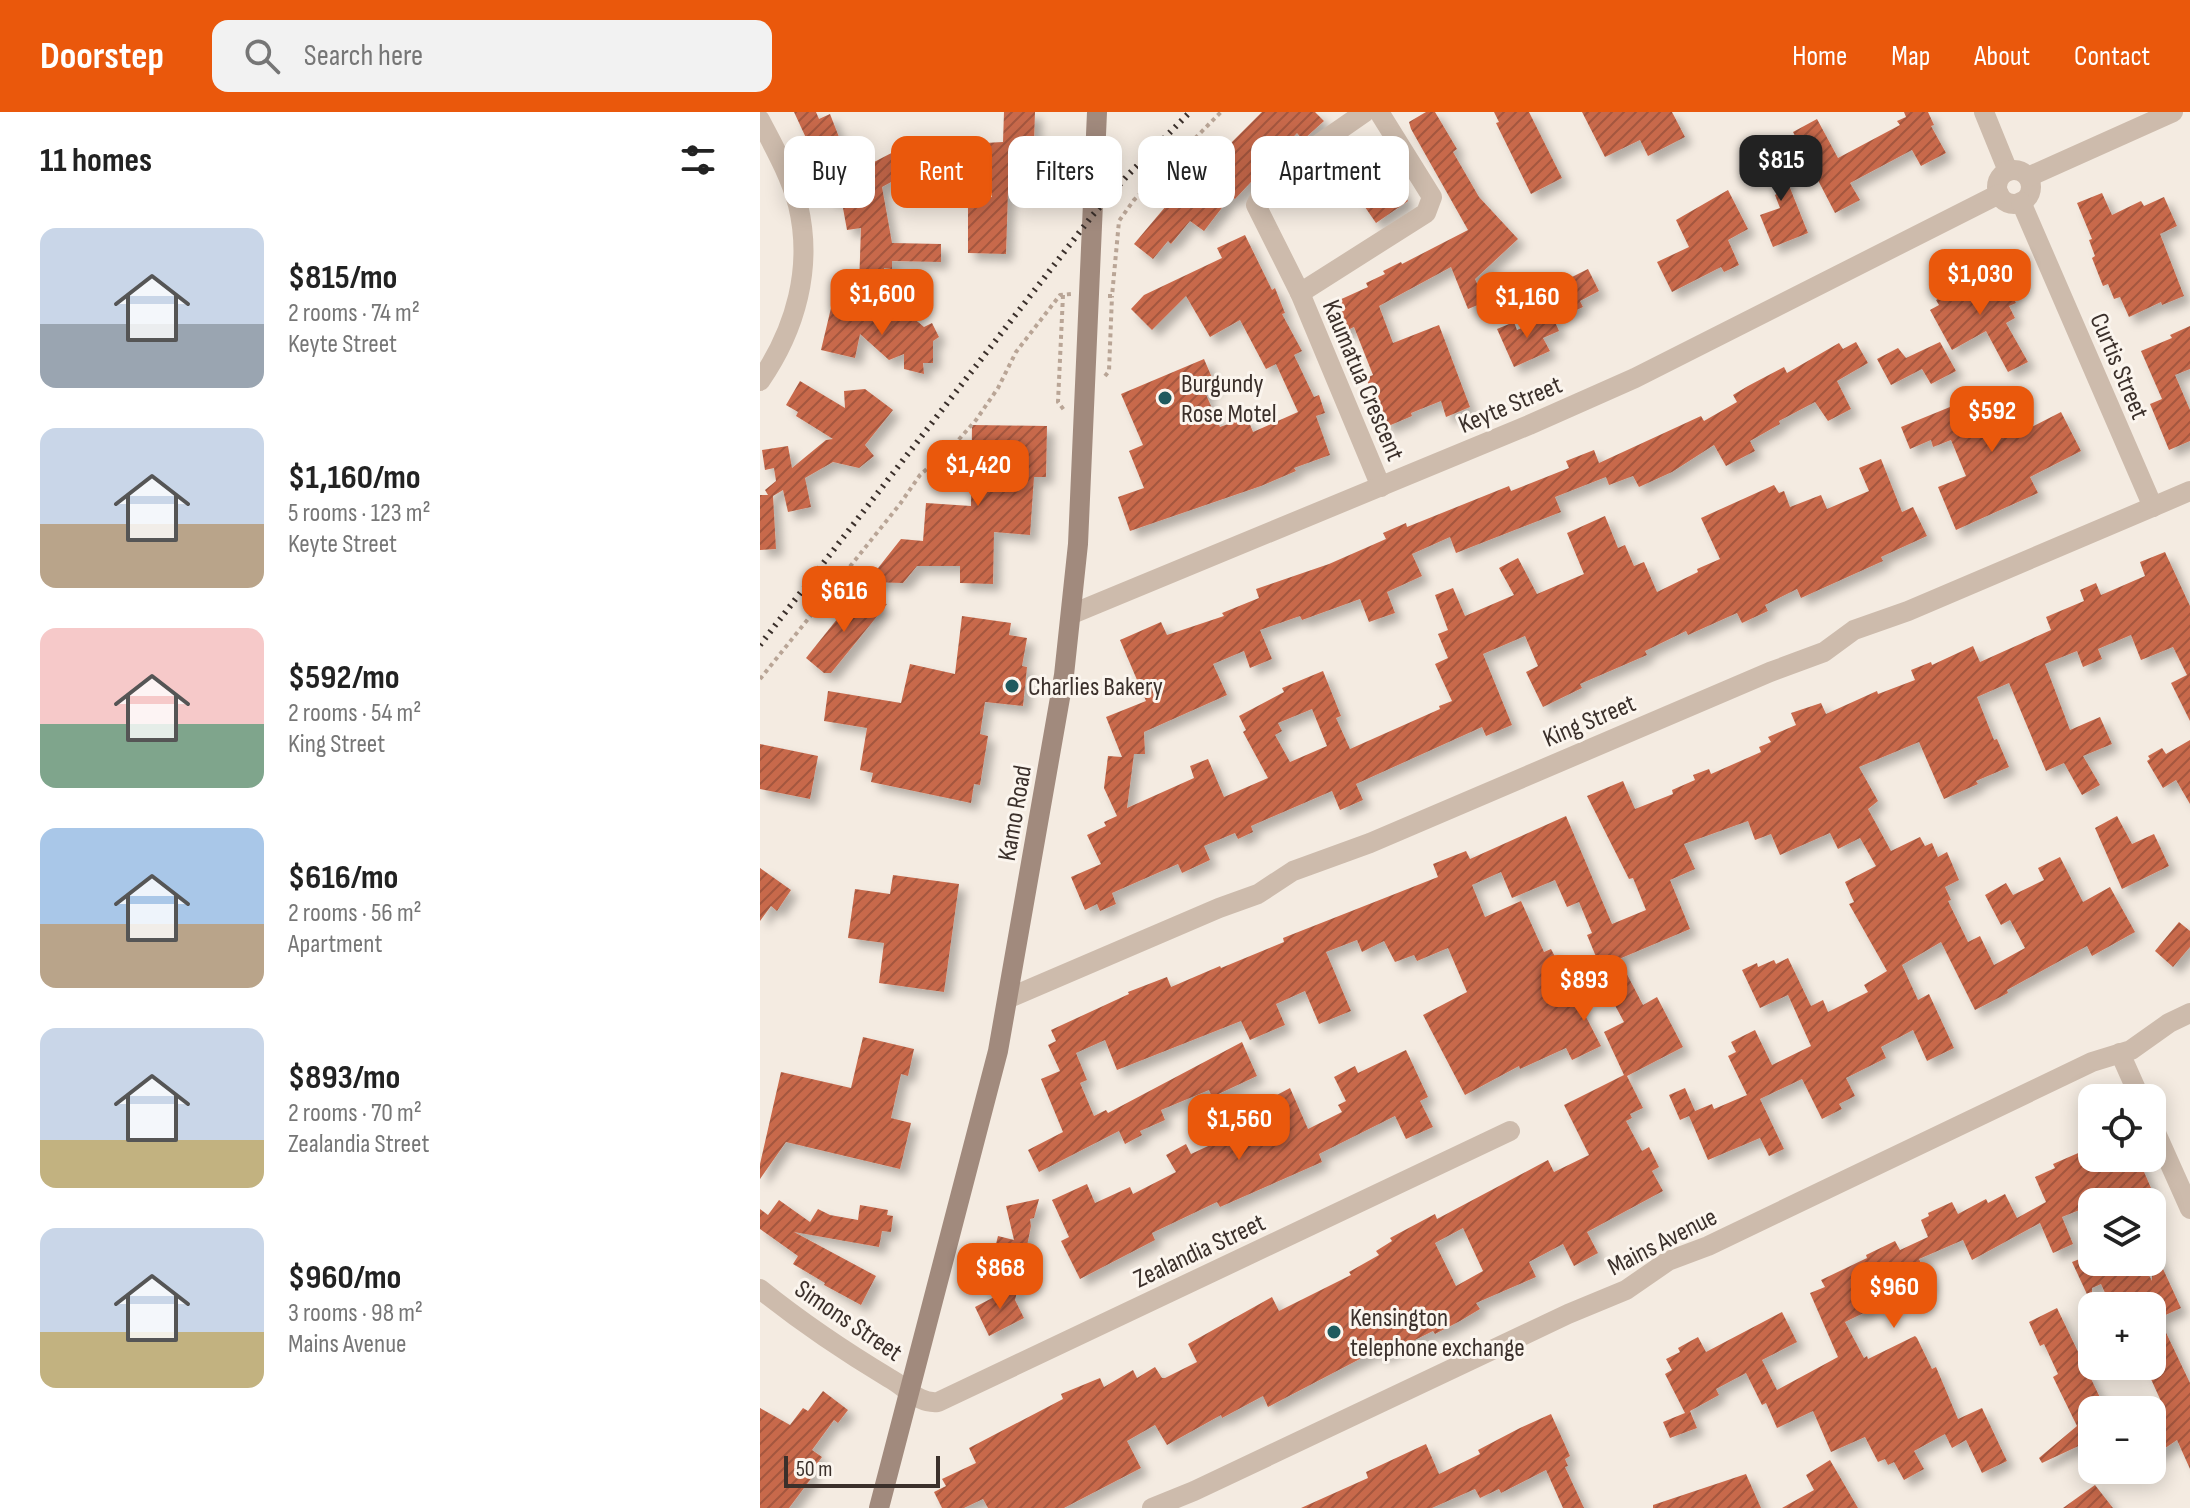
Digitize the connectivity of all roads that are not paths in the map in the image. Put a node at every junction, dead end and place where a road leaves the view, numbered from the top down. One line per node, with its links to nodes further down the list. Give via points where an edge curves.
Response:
1 (1097, 112): 15 (main road, Kamo Road)
2 (1365, 112): 10 (street, Kaumatua Crescent, via 1309,151 1256,205)
3 (1379, 112): 10 (street, Kaumatua Crescent, via 1432,197 1426,213)
4 (1984, 112): 7 (street)
5 (2173, 112): 7 (street)
6 (760, 120): 11 (street, via 798,205 803,271 788,331)
7 (2018, 174): 8 (street, via 2000,178); 9 (street, via 2031,188)
8 (1999, 194): 9 (street, via 2008,203); 12 (street, Keyte Street, via 1635,378)
9 (2021, 202): 14 (street, Curtis Street)
10 (1300, 293): 12 (street, Kaumatua Crescent)
11 (760, 381)
12 (1381, 487): 15 (street, Keyte Street)
13 (2190, 491): 14 (street, King Street)
14 (2153, 507): 16 (street, King Street, via 1854,630 1814,656 1293,871 1258,894)
15 (1072, 614): 16 (main road, Kamo Road)
16 (1009, 998): 24 (main road, Kamo Road)
17 (2190, 1013): 18 (street, Mains Avenue)
18 (2120, 1053): 19 (street); 26 (street, Mains Avenue, via 1668,1261 1626,1290)
19 (2134, 1084)
20 (1510, 1131): 24 (street, Zealandia Street, via 945,1400 927,1403)
21 (2166, 1155): 22 (street)
22 (2190, 1209)
23 (760, 1289): 24 (street, Simons Street)
24 (910, 1394): 25 (main road, Kamo Road)
25 (879, 1508)
26 (1152, 1508)

